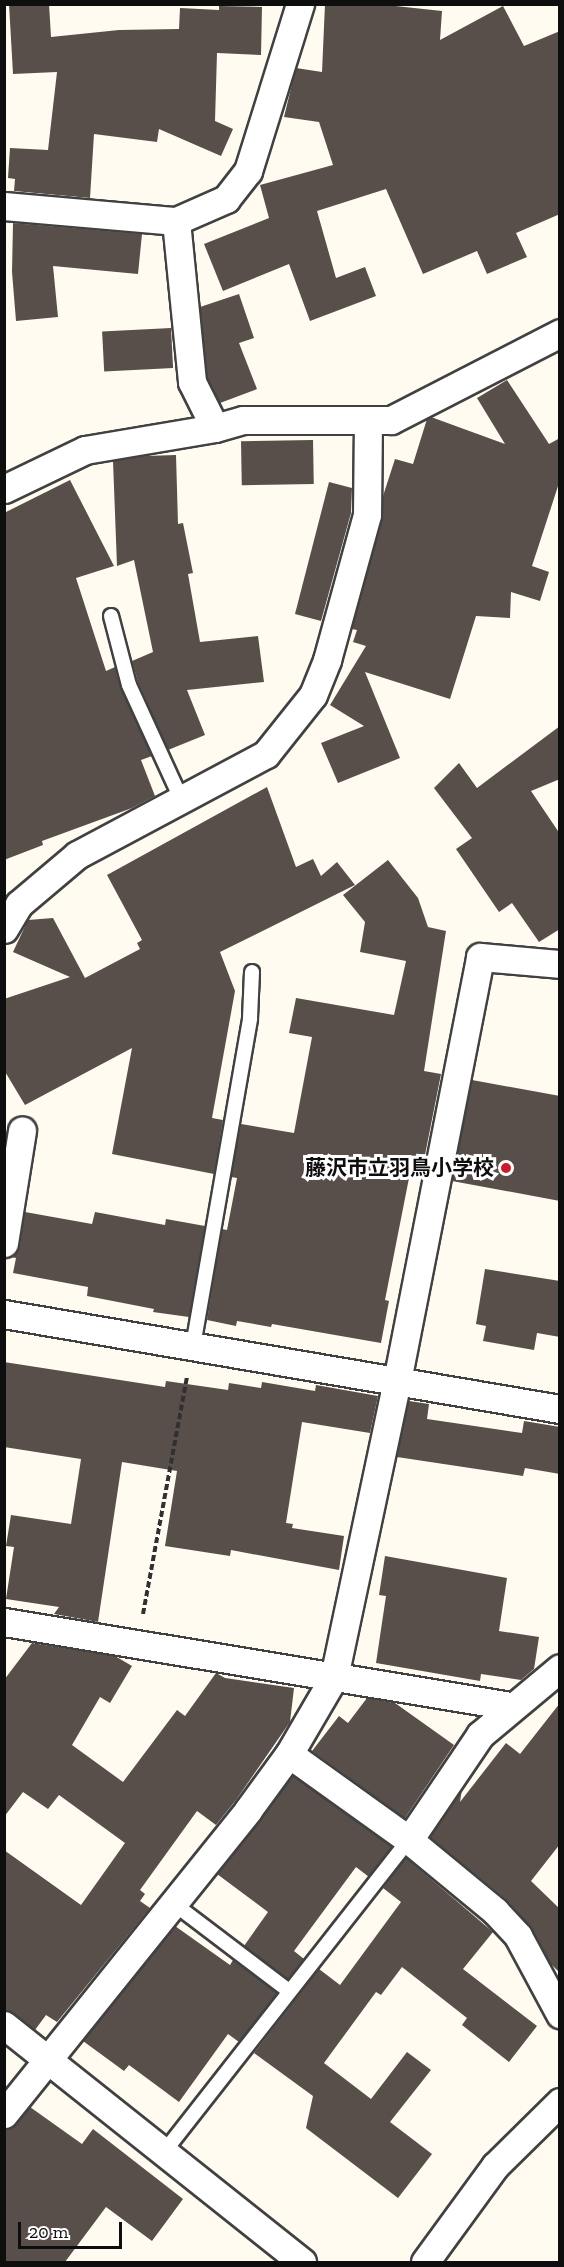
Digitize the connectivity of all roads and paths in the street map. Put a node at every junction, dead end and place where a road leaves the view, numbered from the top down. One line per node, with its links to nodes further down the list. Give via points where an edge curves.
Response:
1 (300, 4): 3 (street, via 248,171 226,199)
2 (4, 206): 3 (street)
3 (176, 221): 6 (street, via 192,382)
4 (560, 333): 5 (street, via 391,420)
5 (368, 421): 6 (street, via 243,420); 9 (street, via 367,515 327,660 313,695 266,754)
6 (215, 428): 7 (street, via 85,450)
7 (4, 489)
8 (111, 616): 9 (lane, via 129,685)
9 (182, 801): 10 (street, via 77,855 19,904)
10 (4, 929)
11 (560, 964): 17 (street, via 480,957)
12 (252, 972): 16 (lane, via 250,1018)
13 (22, 1130): 14 (street)
14 (4, 1243)
15 (4, 1314): 16 (street)
16 (193, 1346): 17 (street); 20 (path)
17 (397, 1381): 18 (street); 22 (street)
18 (560, 1409)
19 (4, 1622): 20 (street)
20 (137, 1644): 22 (street)
21 (560, 1668): 23 (street)
22 (334, 1677): 23 (street); 24 (street)
23 (511, 1706): 25 (street, via 480,1735)
24 (289, 1754): 25 (street); 26 (street)
25 (409, 1840): 27 (lane); 28 (street, via 495,1911 518,1936)
26 (173, 1903): 27 (lane); 30 (street)
27 (289, 1991): 33 (lane)
28 (560, 2014)
29 (4, 2025): 30 (street)
30 (47, 2059): 32 (street); 33 (street)
31 (560, 2102): 35 (street, via 495,2166)
32 (4, 2114)
33 (164, 2152): 34 (street)
34 (302, 2262)
35 (424, 2262)

